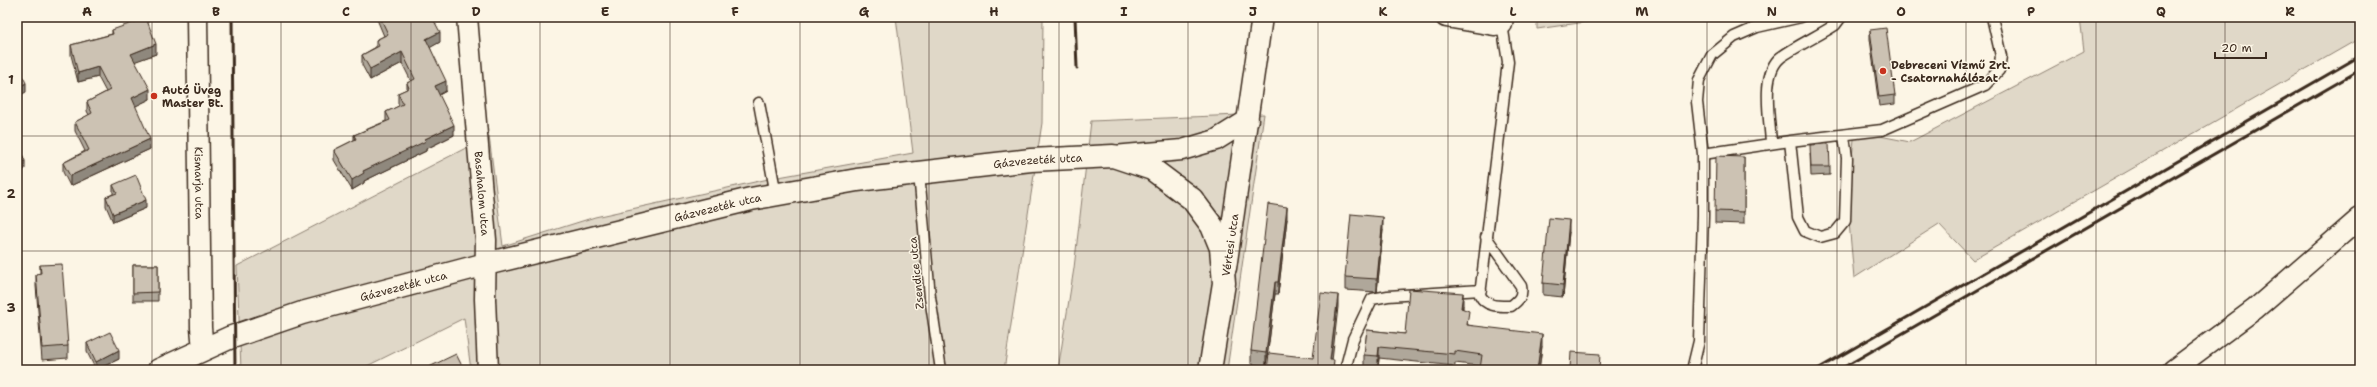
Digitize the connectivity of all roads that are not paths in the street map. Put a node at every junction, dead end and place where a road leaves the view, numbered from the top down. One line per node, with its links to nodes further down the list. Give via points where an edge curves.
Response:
1 (197, 17): 23 (street, Kismarja utca)
2 (467, 17): 20 (street, Basahalom utca)
3 (1262, 17): 10 (street, Vértesi utca)
4 (1446, 17): 8 (street, via 1494,25)
5 (1801, 17): 14 (lane, via 1756,27 1734,37 1712,56 1699,80 1696,102)
6 (1841, 17): 13 (lane, via 1829,29 1780,58 1772,70 1767,84)
7 (1992, 17): 11 (lane, via 2001,56 1999,70 1985,84 1882,130)
8 (1503, 21): 19 (lane, via 1508,62)
9 (758, 103): 17 (lane)
10 (1248, 120): 15 (street, via 1216,140 1182,150); 21 (street, Vértesi utca)
11 (1844, 136): 12 (lane); 12 (lane, via 1847,158 1845,221 1835,233 1820,237 1805,231 1798,217)
12 (1790, 141): 13 (lane)
13 (1771, 143): 14 (lane)
14 (1703, 154): 29 (lane, via 1699,341)
15 (1113, 156): 16 (street, Gázvezeték utca, via 1031,160); 21 (street, Gázvezeték utca, via 1152,169 1192,199 1212,226 1221,248)
16 (919, 173): 17 (street, Gázvezeték utca, via 857,180); 26 (lane, Zsendice utca, via 930,297)
17 (776, 195): 20 (street, Gázvezeték utca)
18 (2360, 218): 30 (street, via 2255,308)
19 (1486, 237): 22 (lane); 22 (lane, via 1520,286 1522,293 1511,306 1500,306 1483,301)
20 (486, 264): 23 (street, Gázvezeték utca, via 302,313 253,328); 25 (street, Basahalom utca)
21 (1224, 282): 27 (street, Vértesi utca)
22 (1481, 290): 28 (lane, via 1372,299 1353,339)
23 (203, 349): 24 (street, Gázvezeték utca)
24 (159, 370)
25 (488, 370)
26 (941, 370)
27 (1210, 370)
28 (1345, 370)
29 (1692, 370)
30 (2173, 370)

